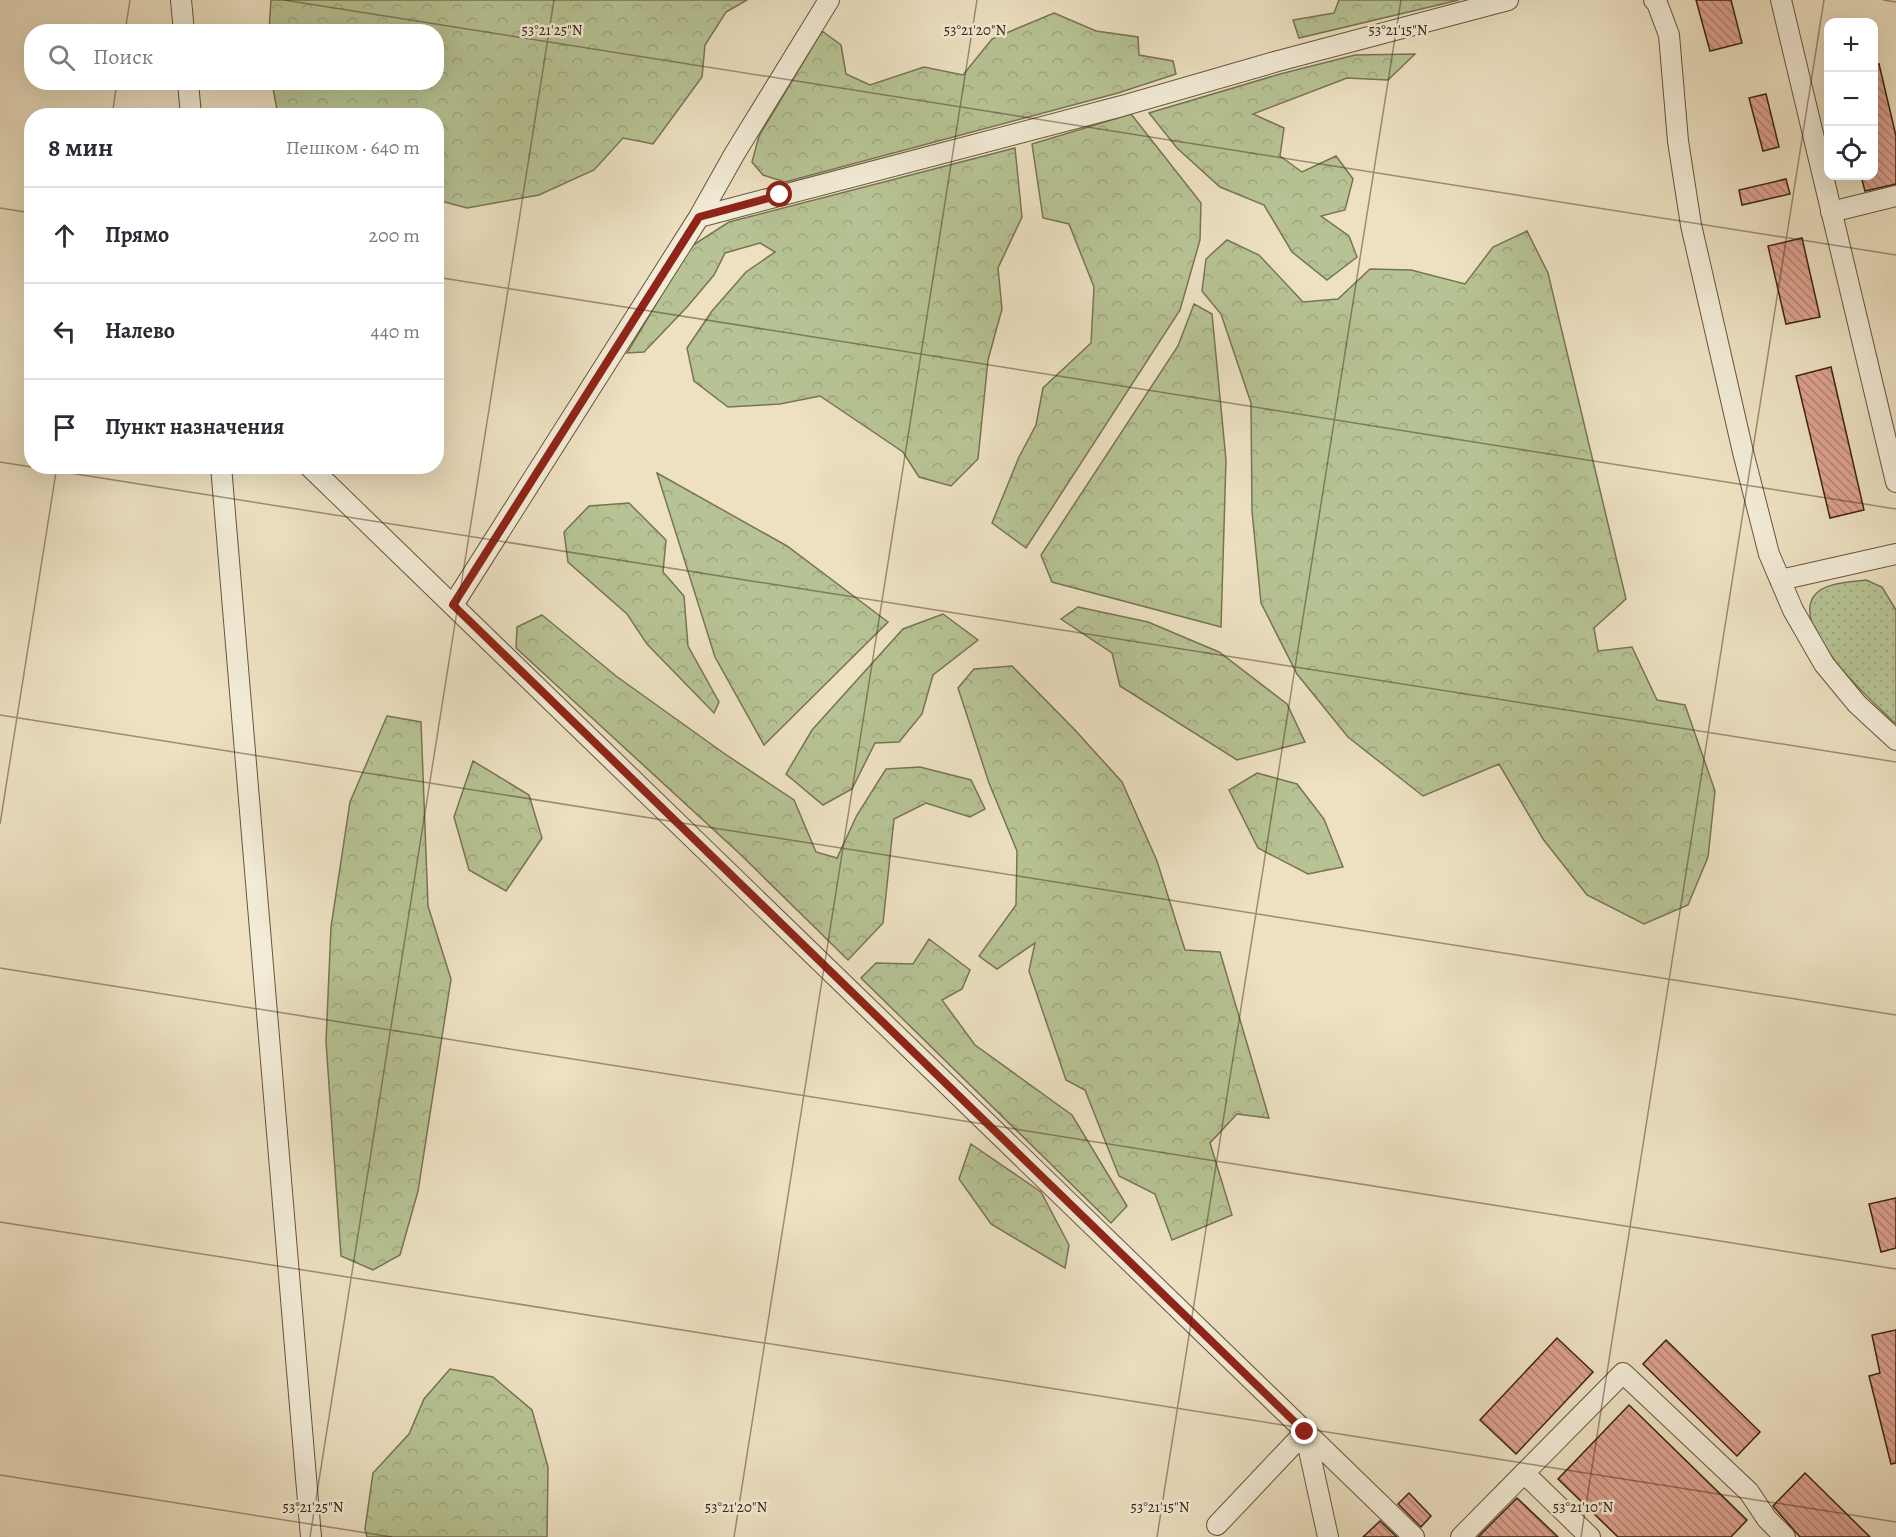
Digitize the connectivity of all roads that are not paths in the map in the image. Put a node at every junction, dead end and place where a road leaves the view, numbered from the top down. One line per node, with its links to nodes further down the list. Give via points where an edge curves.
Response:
1 (181, 0): 6 (street)
2 (829, 0): 11 (street)
3 (1508, 0): 11 (street)
4 (1781, 0): 10 (street)
5 (1656, 1): 16 (street, via 1669,35 1678,141 1691,225 1743,452 1769,554)
6 (183, 24)
7 (189, 90): 8 (street)
8 (190, 108)
9 (1896, 196): 10 (street)
10 (1831, 212): 14 (street)
11 (699, 217): 17 (street)
12 (221, 474): 22 (street)
13 (317, 474): 17 (street)
14 (1896, 482)
15 (1896, 554): 16 (street)
16 (1780, 579): 18 (street, via 1824,664 1857,704)
17 (453, 605): 19 (street)
18 (1896, 740)
19 (1305, 1432): 21 (street); 23 (street); 24 (street)
20 (1524, 1473): 25 (street); 26 (street); 27 (street, via 1623,1373 1749,1492 1767,1520)
21 (1217, 1525)
22 (311, 1537)
23 (1328, 1537)
24 (1414, 1537)
25 (1461, 1537)
26 (1590, 1537)
27 (1785, 1537)

